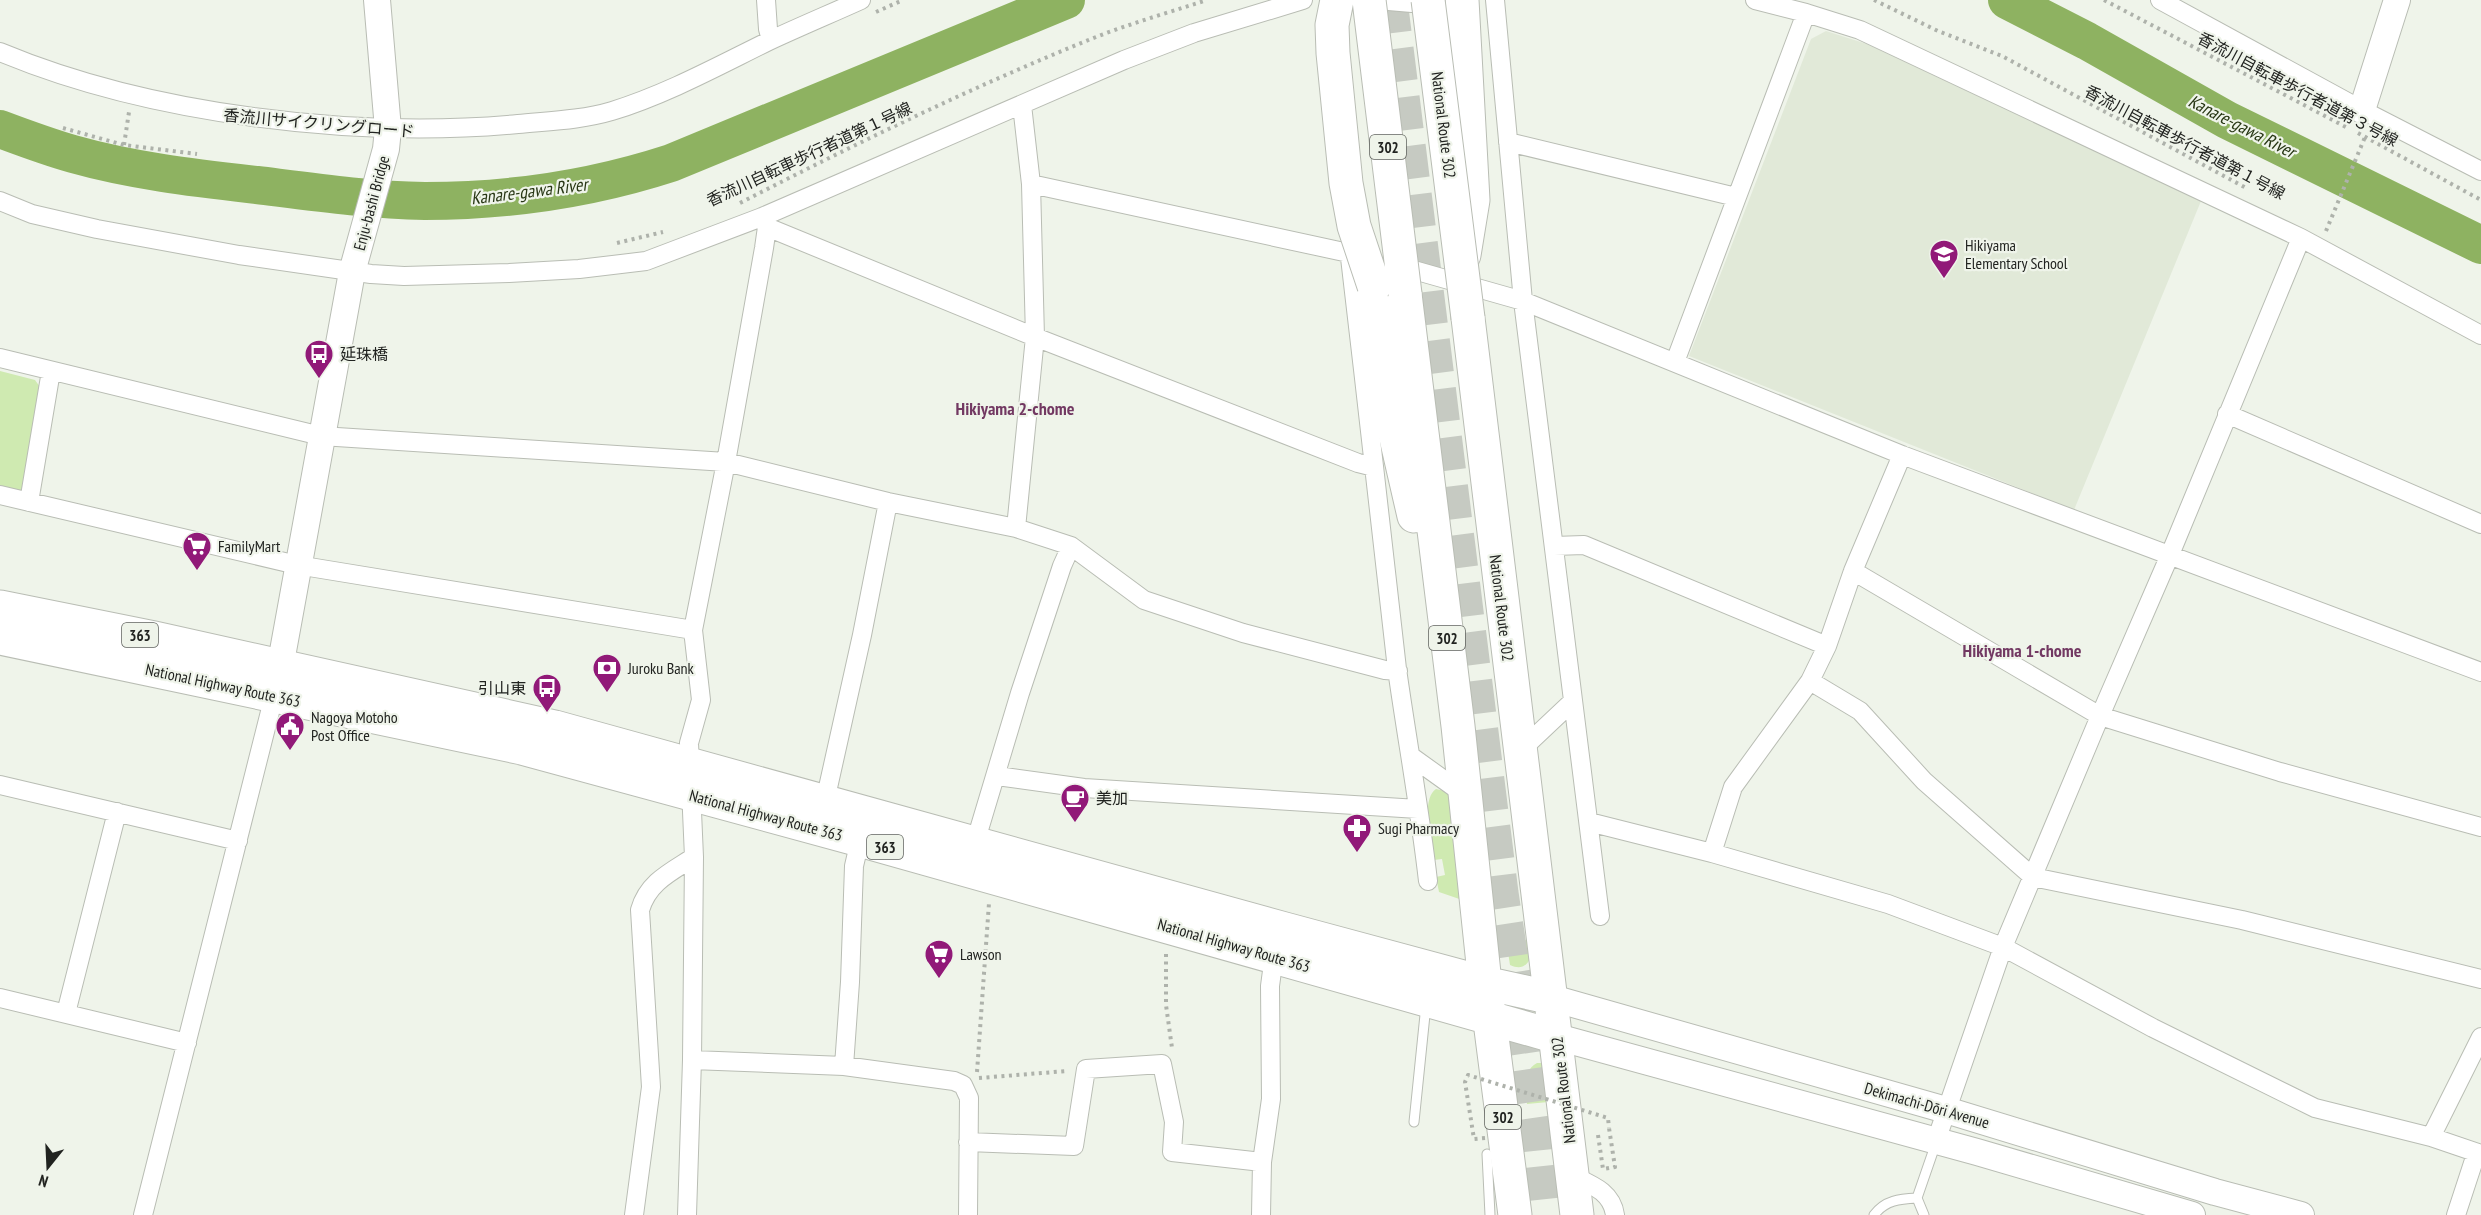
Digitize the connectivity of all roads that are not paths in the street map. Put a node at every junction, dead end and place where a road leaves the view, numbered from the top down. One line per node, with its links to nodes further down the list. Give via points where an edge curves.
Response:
1 (377, 0): 21 (main road)
2 (766, 0): 17 (street)
3 (1303, 0): 19 (street, via 1184,37)
4 (1320, 0): 29 (street)
5 (1338, 0): 32 (highway, bridge, via 1332,25 1333,53 1353,226)
6 (1369, 0): 32 (highway, 302, bridge)
7 (1377, 0): 8 (street)
8 (1423, 0)
9 (1428, 0): 31 (highway, National Route 302, bridge)
10 (1462, 0): 31 (highway, via 1473,200)
11 (1495, 0): 22 (street)
12 (1755, 0): 16 (street)
13 (2160, 0): 20 (street)
14 (2397, 0): 20 (main road)
15 (867, 6): 17 (street)
16 (1806, 12): 25 (street); 28 (street, via 1860,30)
17 (771, 40): 21 (street, via 666,92 610,112)
18 (0, 52): 21 (street, via 91,84 157,99)
19 (1022, 105): 24 (street); 27 (street)
20 (2362, 110): 23 (street)
21 (387, 139): 30 (main road, Enju-bashi Bridge)
22 (1508, 142): 25 (street); 33 (street)
23 (2481, 171)
24 (1031, 184): 29 (street); 35 (street)
25 (1736, 197): 37 (street)
26 (0, 201): 30 (street, via 32,214 107,231 239,255)
27 (764, 222): 30 (street, via 646,261 579,269 404,276); 35 (street); 42 (street)
28 (2301, 238): 34 (street); 39 (street)
29 (1350, 252): 33 (street); 43 (street)
30 (354, 265): 40 (main road, Enju-bashi Bridge)
31 (1462, 268): 64 (highway, National Route 302, bridge)
32 (1390, 290): 69 (highway, 302, via 1391,416 1451,676)
33 (1523, 301): 37 (street); 50 (street)
34 (2481, 334)
35 (1035, 337): 43 (street); 48 (street)
36 (0, 358): 38 (street)
37 (1675, 362): 41 (street)
38 (51, 371): 40 (street); 45 (street)
39 (2227, 414): 47 (street); 51 (street)
40 (321, 436): 42 (street); 52 (main road, Enju-bashi Bridge)
41 (1902, 455): 51 (street); 53 (street)
42 (726, 462): 46 (street); 55 (street)
43 (1374, 467): 58 (street)
44 (0, 495): 45 (street)
45 (29, 502): 52 (street)
46 (888, 502): 48 (street); 70 (street)
47 (2481, 524)
48 (1016, 528): 49 (street)
49 (1071, 546): 58 (street, via 1144,600 1243,633); 66 (street, via 1020,693)
50 (1554, 546): 57 (street, via 1584,545); 62 (street)
51 (2169, 557): 59 (street); 63 (street)
52 (297, 565): 55 (street); 60 (main road, Enju-bashi Bridge)
53 (1854, 572): 57 (street); 63 (street)
54 (0, 607): 60 (highway, National Highway Route 363 / 363)
55 (693, 630): 67 (street, via 701,700 689,743)
56 (0, 638): 60 (highway, National Highway Route 363 / 363)
57 (1827, 646): 61 (street)
58 (1398, 671): 65 (street)
59 (2481, 672)
60 (277, 681): 67 (highway, National Highway Route 363 / 363, via 522,748); 76 (street)
61 (1810, 681): 78 (street, via 1733,787); 81 (street, via 1860,711 1924,781)
62 (1573, 701): 64 (street); 73 (street)
63 (2100, 716): 74 (street, via 2280,772); 81 (street)
64 (1520, 751): 88 (highway, National Route 302)
65 (1412, 757): 69 (street); 71 (street)
66 (997, 776): 71 (street, via 1084,788); 77 (street)
67 (690, 779): 70 (highway, National Highway Route 363 / 363); 75 (highway, National Highway Route 363 / 363); 79 (street)
68 (0, 785): 72 (street)
69 (1465, 795): 86 (highway, 302)
70 (825, 801): 77 (highway, National Highway Route 363 / 363)
71 (1418, 809): 80 (street)
72 (117, 812): 76 (street); 90 (street)
73 (1589, 822): 78 (street); 82 (street)
74 (2481, 827)
75 (860, 840): 84 (highway, National Highway Route 363 / 363); 96 (street, via 854,866)
76 (238, 841): 94 (street)
77 (975, 843): 86 (highway, National Highway Route 363 / 363)
78 (1712, 853): 83 (street, via 1888,904)
79 (694, 857): 95 (street); 109 (street, via 652,885 640,910 651,1087)
80 (1431, 873)
81 (2033, 877): 83 (street); 85 (street, via 2242,920)
82 (1600, 916)
83 (2003, 947): 97 (street); 99 (street, via 2153,1028 2315,1108)
84 (1274, 956): 89 (highway, National Highway Route 363 / 363); 104 (street, via 1270,986 1271,1100)
85 (2481, 979)
86 (1485, 983): 88 (highway, National Highway Route 363 / 363); 91 (highway, 302)
87 (0, 998): 90 (street)
88 (1552, 998): 92 (highway, National Route 302); 97 (main road, Dekimachi-Dōri Avenue)
89 (1427, 1000): 91 (highway, National Highway Route 363 / 363); 98 (lane)
90 (66, 1013): 94 (street)
91 (1491, 1018): 92 (highway, National Highway Route 363 / 363); 107 (highway, 302)
92 (1557, 1037): 100 (main road, Dekimachi-Dōri Avenue); 105 (highway, National Route 302)
93 (2481, 1037): 99 (street)
94 (187, 1043): 108 (street)
95 (692, 1060): 96 (street); 110 (street)
96 (844, 1066): 101 (street, via 970,1082)
97 (1946, 1110): 100 (street); 119 (main road, Dekimachi-Dōri Avenue)
98 (1414, 1122)
99 (2432, 1137): 103 (street)
100 (1936, 1141): 106 (lane); 118 (main road, Dekimachi-Dōri Avenue)
101 (968, 1142): 104 (street, via 1074,1146 1086,1069 1162,1064 1174,1122 1172,1152); 111 (street)
102 (1487, 1154): 113 (lane)
103 (2479, 1154): 120 (street)
104 (1262, 1162): 112 (street)
105 (1573, 1176): 114 (highway, National Route 302); 115 (street, via 1600,1189 1614,1206)
106 (1917, 1198): 116 (lane, via 1895,1200 1880,1207); 117 (lane)
107 (1508, 1207)
108 (143, 1215)
109 (634, 1215)
110 (687, 1215)
111 (968, 1215)
112 (1261, 1215)
113 (1490, 1215)
114 (1577, 1215)
115 (1615, 1215)
116 (1874, 1215)
117 (1924, 1215)
118 (2192, 1215)
119 (2301, 1215)
120 (2456, 1215)

